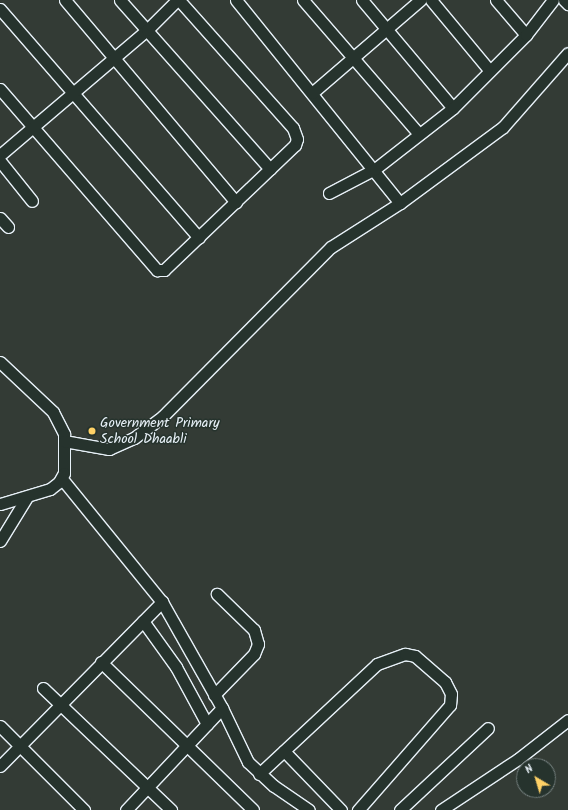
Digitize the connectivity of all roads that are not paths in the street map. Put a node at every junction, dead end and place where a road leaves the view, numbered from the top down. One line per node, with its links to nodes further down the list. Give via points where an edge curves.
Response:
1 (65, 0): 18 (street)
2 (120, 0): 15 (street)
3 (178, 0): 15 (street); 29 (street, via 293,128 296,145)
4 (236, 0): 23 (street)
5 (303, 0): 19 (street)
6 (362, 0): 14 (street)
7 (420, 0): 14 (street)
8 (431, 0): 20 (street)
9 (496, 0): 16 (street)
10 (553, 0): 16 (street)
11 (564, 0): 12 (street)
12 (568, 4)
13 (0, 9): 22 (street)
14 (386, 29): 19 (street); 24 (street)
15 (147, 30): 18 (street); 29 (street)
16 (526, 35): 20 (street)
17 (568, 53): 34 (street, via 503,127)
18 (112, 58): 22 (street); 33 (street)
19 (352, 59): 23 (street); 26 (street)
20 (490, 71): 24 (street)
21 (0, 89): 25 (street)
22 (74, 91): 25 (street); 37 (street)
23 (312, 93): 30 (street)
24 (453, 108): 26 (street)
25 (31, 128): 27 (street); 37 (street, via 157,270 164,270)
26 (419, 134): 30 (street)
27 (0, 155)
28 (0, 161): 32 (street)
29 (270, 169): 33 (street)
30 (375, 169): 31 (street); 34 (street)
31 (328, 193)
32 (32, 201)
33 (236, 202): 37 (street)
34 (400, 203): 39 (street, via 331,247 163,416 134,438 109,449)
35 (0, 218): 36 (street)
36 (8, 227)
37 (199, 238)
38 (0, 362): 39 (street, via 53,412 61,424)
39 (64, 441): 40 (street)
40 (62, 479): 41 (street, via 50,489); 45 (street)
41 (27, 497): 42 (street); 43 (street)
42 (0, 504)
43 (0, 541)
44 (217, 594): 49 (street, via 254,630 258,644 254,654)
45 (162, 602): 46 (street); 49 (street)
46 (143, 621): 47 (street); 53 (street, via 176,667)
47 (101, 662): 50 (street); 57 (street)
48 (43, 688): 50 (street)
49 (214, 695): 51 (street)
50 (60, 705): 56 (street); 61 (street)
51 (222, 708): 53 (street); 60 (street, via 242,752)
52 (568, 720): 70 (street, via 518,759)
53 (207, 724): 57 (street)
54 (0, 726): 56 (street)
55 (488, 728): 69 (street)
56 (21, 745): 59 (street); 63 (street)
57 (188, 746): 61 (street); 66 (street)
58 (284, 751): 60 (street); 67 (street); 68 (street, via 377,664 405,654 414,656 445,682 451,694 450,705)
59 (0, 766)
60 (259, 774): 62 (street)
61 (147, 787): 64 (street); 65 (street)
62 (303, 809)
63 (84, 810)
64 (126, 810)
65 (170, 810)
66 (253, 810)
67 (342, 810)
68 (358, 810)
69 (400, 810)
70 (441, 810)

